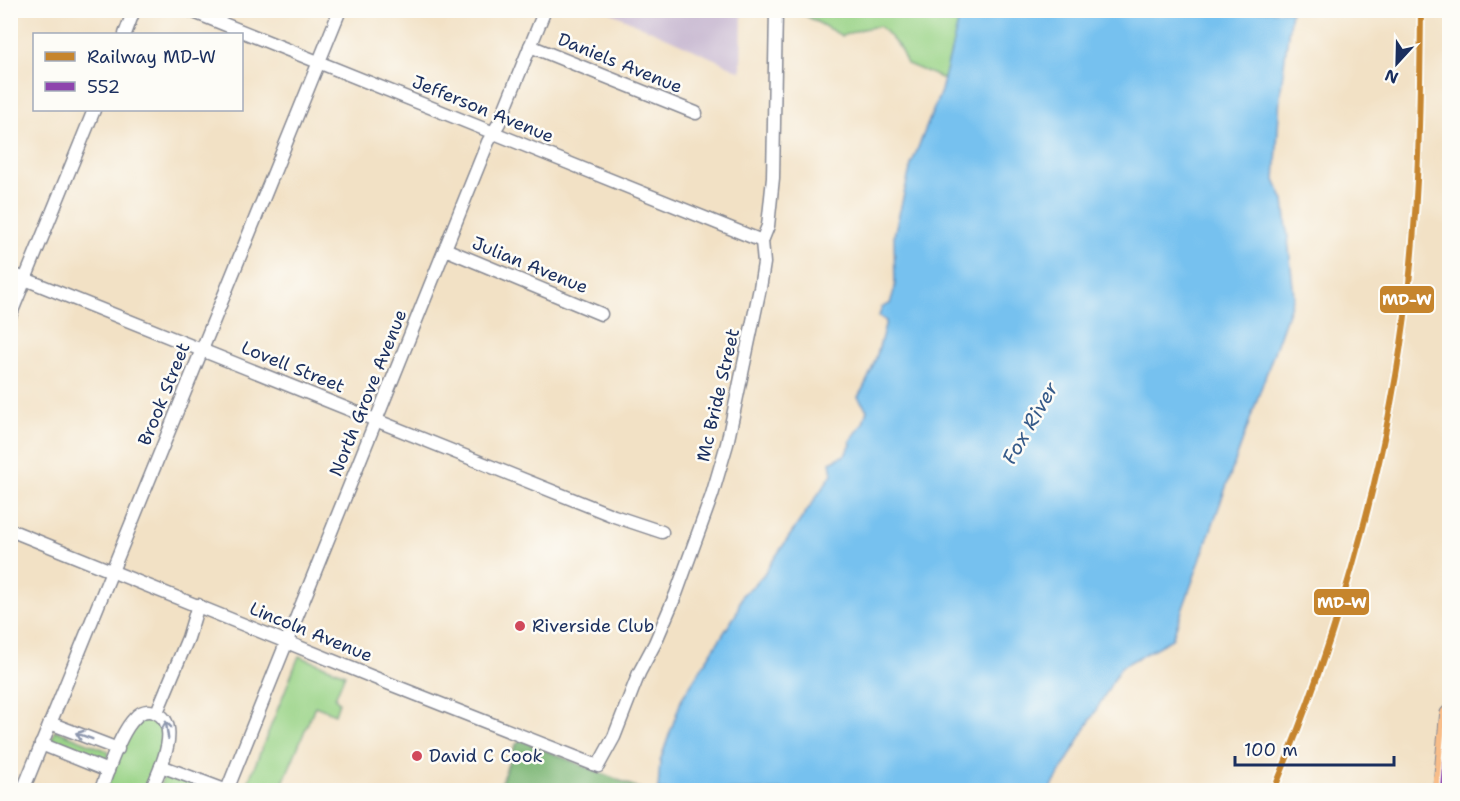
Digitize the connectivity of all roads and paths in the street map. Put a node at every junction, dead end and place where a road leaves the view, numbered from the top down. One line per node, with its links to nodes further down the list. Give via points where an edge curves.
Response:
1 (134, 10): 6 (street)
2 (189, 10): 8 (street, Jefferson Avenue)
3 (340, 10): 8 (street, Brook Street)
4 (545, 10): 7 (street, North Grove Avenue)
5 (776, 10): 12 (street, Mc Bride Street, via 773,178 768,226)
6 (125, 33)
7 (530, 46): 10 (street, Daniels Avenue); 11 (street, North Grove Avenue)
8 (319, 63): 11 (street, Jefferson Avenue); 18 (street, Brook Street)
9 (94, 111): 15 (street)
10 (696, 112)
11 (493, 132): 12 (street, Jefferson Avenue); 13 (street, North Grove Avenue)
12 (762, 241): 32 (street, Mc Bride Street, via 764,263 758,299 712,495 676,594)
13 (445, 249): 16 (street, Julian Avenue); 19 (street, North Grove Avenue)
14 (10, 273): 15 (street, Lovell Street)
15 (26, 279): 17 (street); 18 (street, Lovell Street)
16 (601, 314)
17 (10, 316)
18 (202, 349): 19 (street, Lovell Street); 22 (street, Brook Street)
19 (377, 420): 21 (street, Lovell Street); 24 (street, North Grove Avenue)
20 (10, 530): 22 (street, Lincoln Avenue)
21 (662, 532)
22 (111, 571): 23 (street, Lincoln Avenue); 27 (street, Brook Street)
23 (198, 605): 24 (street, Lincoln Avenue); 25 (street)
24 (288, 642): 32 (street, Lincoln Avenue); 37 (street, North Grove Avenue)
25 (157, 712): 30 (street, via 144,712 135,718); 31 (street, one-way to 25, via 168,725)
26 (1449, 715): 28 (main road)
27 (50, 723): 29 (street, Brook Street); 30 (street, one-way to 27)
28 (1448, 738): 38 (main road)
29 (41, 744): 33 (street); 34 (street, Brook Street)
30 (118, 749): 33 (street)
31 (161, 766): 36 (street); 37 (street)
32 (598, 766)
33 (108, 771): 35 (street)
34 (23, 790)
35 (101, 790)
36 (153, 790)
37 (226, 790)
38 (1443, 790)

